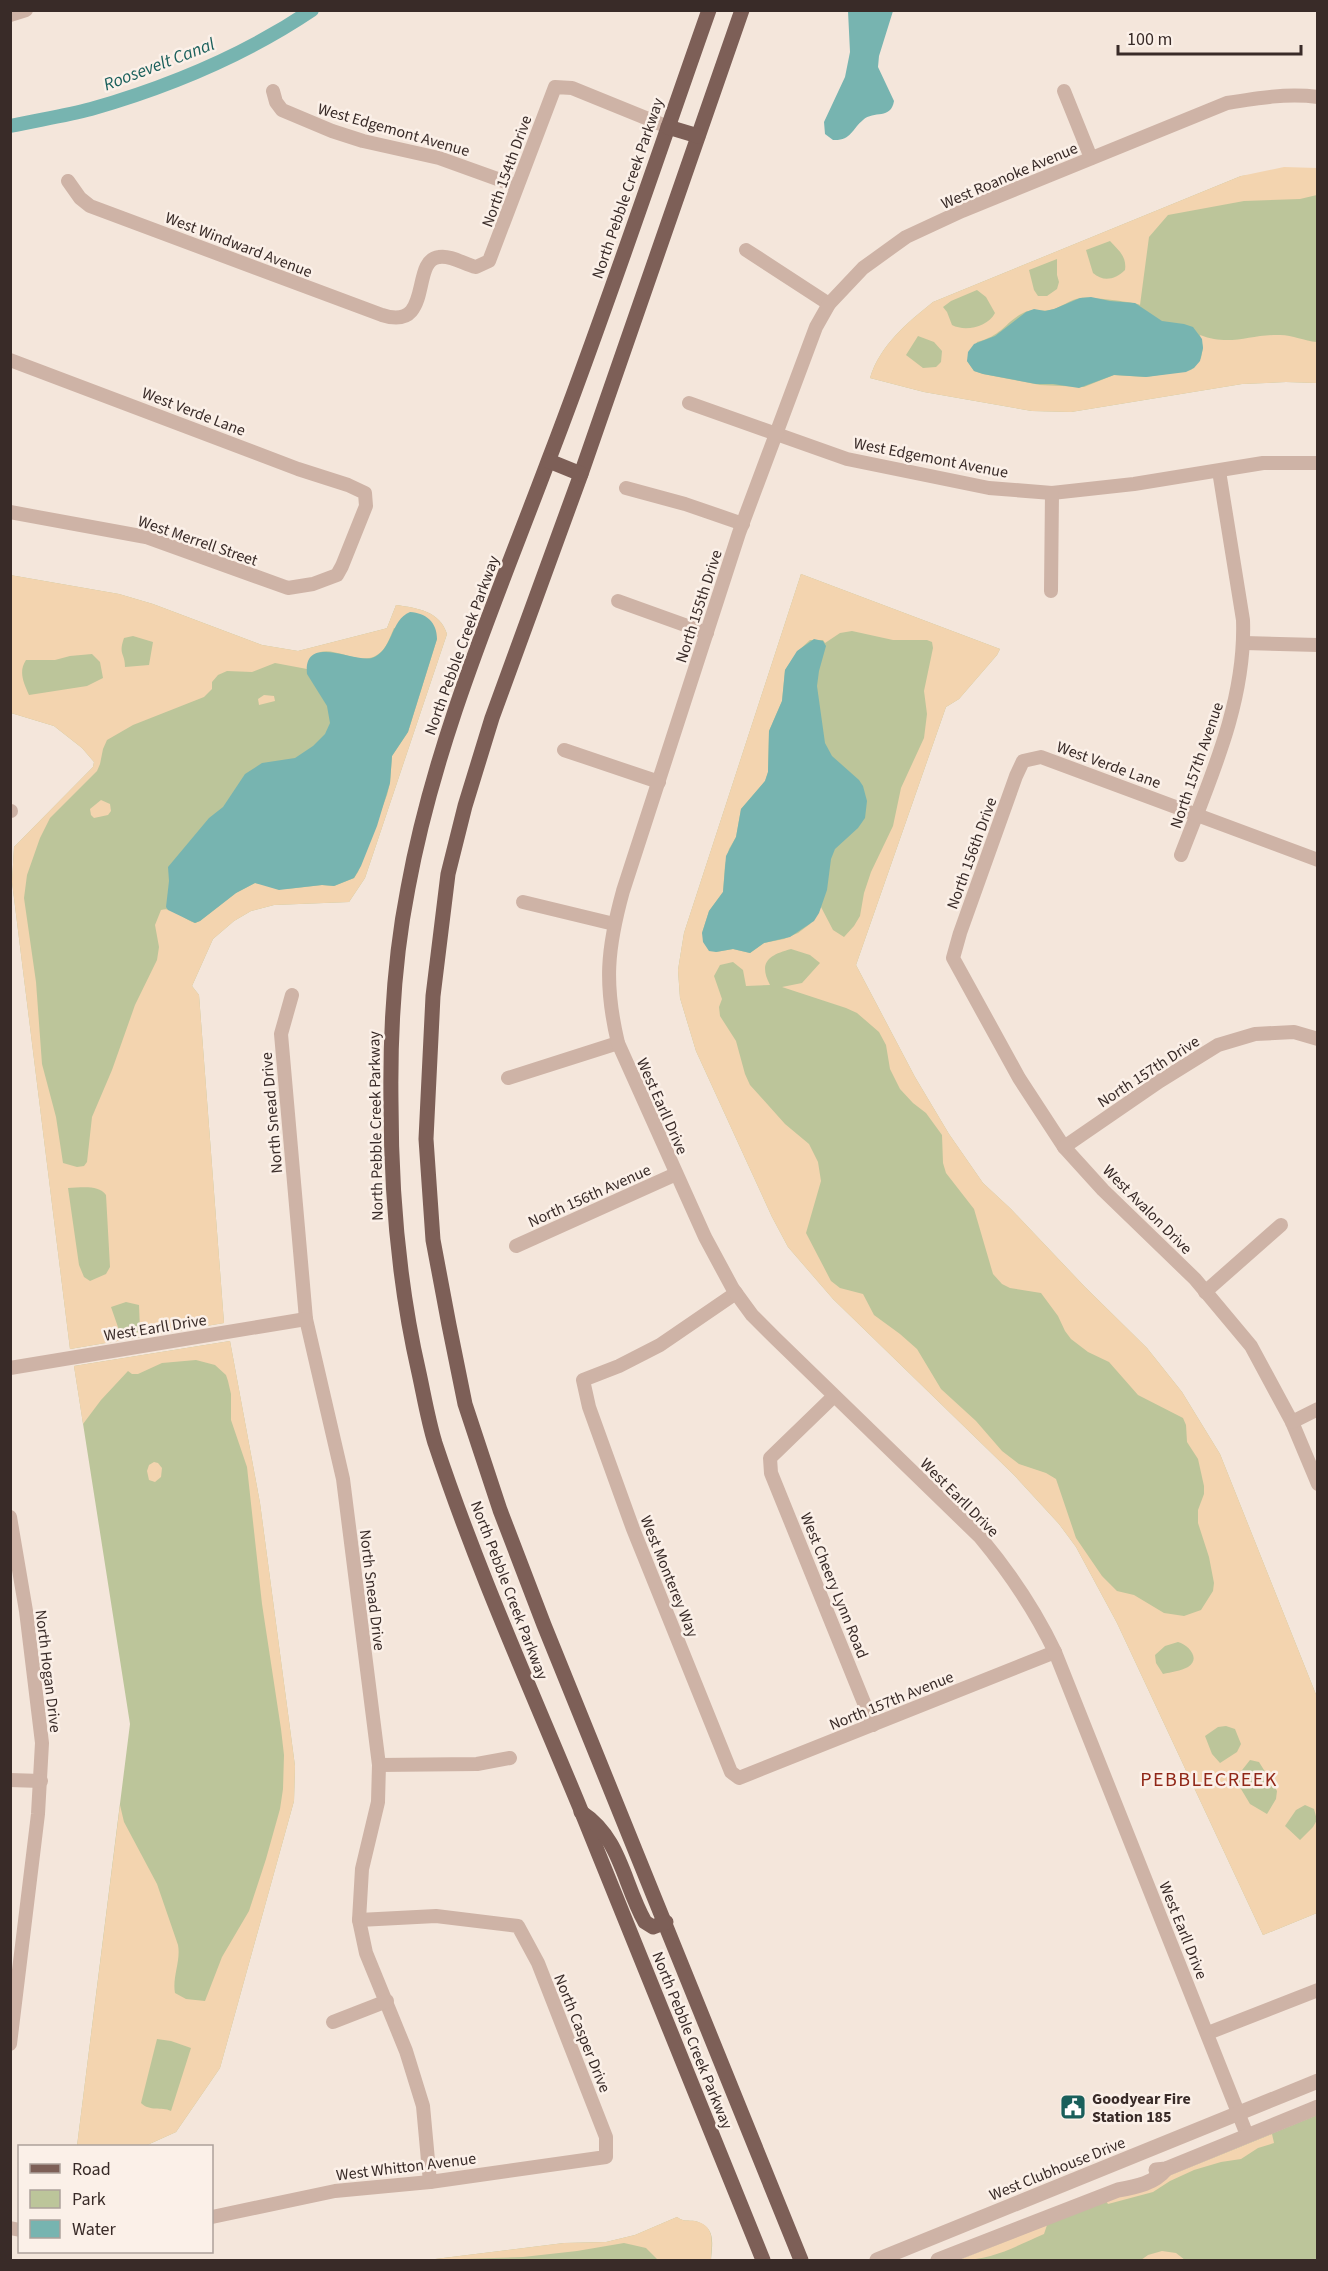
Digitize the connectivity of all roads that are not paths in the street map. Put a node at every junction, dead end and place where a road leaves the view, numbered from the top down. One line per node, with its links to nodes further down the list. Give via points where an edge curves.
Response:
1 (26, 10): 4 (street)
2 (709, 10): 8 (main road, North Pebble Creek Parkway)
3 (742, 10): 9 (main road, North Pebble Creek Parkway)
4 (10, 15)
5 (273, 91): 12 (street, West Edgemont Avenue, via 282,110 312,123 363,141 439,158)
6 (1064, 91): 10 (street)
7 (1317, 97): 10 (street, West Roanoke Avenue, via 1299,94 1227,103)
8 (668, 127): 9 (main road); 12 (street, North 154th Drive, via 572,88 555,87); 19 (main road, North Pebble Creek Parkway)
9 (698, 136): 22 (main road, North Pebble Creek Parkway)
10 (1091, 158): 15 (street, West Roanoke Avenue, via 906,237 863,268)
11 (68, 181): 14 (street, West Windward Avenue, via 90,206 393,319 408,314 414,307)
12 (517, 186): 14 (street, North 154th Drive, via 492,256 484,265 476,267 439,256)
13 (746, 250): 15 (street)
14 (432, 259)
15 (829, 304): 18 (street, North 155th Drive, via 816,327)
16 (10, 360): 27 (street, West Verde Lane, via 365,493 366,506)
17 (689, 403): 18 (street, West Edgemont Avenue)
18 (776, 435): 24 (street, West Edgemont Avenue, via 865,464 990,488); 26 (street, North 155th Drive)
19 (549, 461): 22 (main road); 68 (main road, North Pebble Creek Parkway, via 458,699 418,837 407,893 391,1029 391,1176 398,1264 433,1437 467,1532)
20 (1317, 463): 21 (street, West Edgemont Avenue, via 1263,463)
21 (1219, 471): 24 (street, West Edgemont Avenue); 31 (street, North 157th Avenue)
22 (581, 474): 70 (main road, North Pebble Creek Parkway, via 492,718 455,843 433,996 426,1139 433,1240 465,1404 544,1625)
23 (626, 488): 26 (street)
24 (1052, 493): 28 (street)
25 (10, 512): 27 (street, West Merrell Street, via 146,537 288,588)
26 (743, 524): 30 (street, North 155th Drive)
27 (337, 575)
28 (1051, 591)
29 (618, 602): 30 (street)
30 (707, 633): 35 (street, North 155th Drive)
31 (1244, 643): 32 (street); 36 (street, North 157th Avenue, via 1230,724)
32 (1317, 645)
33 (564, 750): 35 (street)
34 (1023, 761): 36 (street, West Verde Lane, via 1041,757); 41 (street, North 156th Drive)
35 (659, 782): 40 (street, North 155th Drive)
36 (1197, 814): 37 (street, North 157th Avenue); 38 (street, West Verde Lane)
37 (1181, 855)
38 (1317, 860)
39 (523, 902): 40 (street)
40 (614, 924): 44 (street, West Earll Drive, via 609,986)
41 (953, 957): 46 (street, West Avalon Drive, via 1019,1078)
42 (292, 995): 52 (street, North Snead Drive, via 280,1034)
43 (1317, 1039): 46 (street, North 157th Drive, via 1294,1032 1255,1034 1218,1045)
44 (618, 1043): 45 (street); 47 (street, West Earll Drive)
45 (508, 1078)
46 (1064, 1147): 50 (street, West Avalon Drive)
47 (676, 1174): 49 (street, North 156th Avenue); 51 (street, West Earll Drive)
48 (1281, 1225): 50 (street)
49 (516, 1246)
50 (1205, 1292): 56 (street, West Avalon Drive, via 1251,1346)
51 (736, 1293): 54 (street, West Earll Drive, via 752,1315); 65 (street, West Monterey Way, via 660,1345 583,1380 633,1529 731,1772)
52 (306, 1319): 53 (street, West Earll Drive); 64 (street, North Snead Drive, via 343,1479)
53 (10, 1368)
54 (833, 1397): 61 (street, West Earll Drive, via 980,1537 1026,1597); 62 (street, West Cheery Lynn Road, via 770,1458 771,1473)
55 (1317, 1409): 56 (street)
56 (1292, 1422): 57 (street, West Avalon Drive)
57 (1317, 1484)
58 (10, 1517): 59 (street, North Hogan Drive)
59 (26, 1611): 60 (street); 67 (street, North Hogan Drive, via 42,1743)
60 (10, 1614)
61 (1055, 1652): 62 (street, North 157th Avenue); 75 (street, West Earll Drive)
62 (873, 1725): 65 (street, North 157th Avenue)
63 (510, 1758): 64 (street, via 477,1764)
64 (379, 1765): 69 (street, North Snead Drive, via 378,1802 362,1869)
65 (739, 1778)
66 (10, 1780): 67 (street)
67 (41, 1781): 71 (street, North Hogan Drive)
68 (581, 1812): 70 (main road, via 596,1822 613,1845 645,1922 652,1927); 86 (main road, North Pebble Creek Parkway)
69 (359, 1920): 73 (street, North Snead Drive, via 366,1953); 81 (street, North Casper Drive, via 436,1916 518,1926 538,1963 606,2137)
70 (666, 1922): 87 (main road, North Pebble Creek Parkway)
71 (16, 1959): 76 (street, North Hogan Drive)
72 (1317, 1990): 75 (street)
73 (387, 2001): 74 (street); 82 (street, North Snead Drive, via 423,2106)
74 (333, 2022)
75 (1208, 2033): 79 (street, West Earll Drive)
76 (10, 2044)
77 (1317, 2081): 79 (street, West Clubhouse Drive)
78 (1317, 2107): 80 (street)
79 (1238, 2113): 80 (street, West Earll Drive); 83 (street, West Clubhouse Drive)
80 (1247, 2135): 85 (street, via 1166,2169 1159,2178)
81 (606, 2157): 82 (street, West Whitton Avenue)
82 (430, 2182): 84 (street, West Whitton Avenue, via 335,2191)
83 (1032, 2197): 85 (street); 88 (street, West Clubhouse Drive)
84 (213, 2217)
85 (1041, 2220): 89 (street)
86 (764, 2260)
87 (801, 2260)
88 (877, 2260)
89 (938, 2260)

